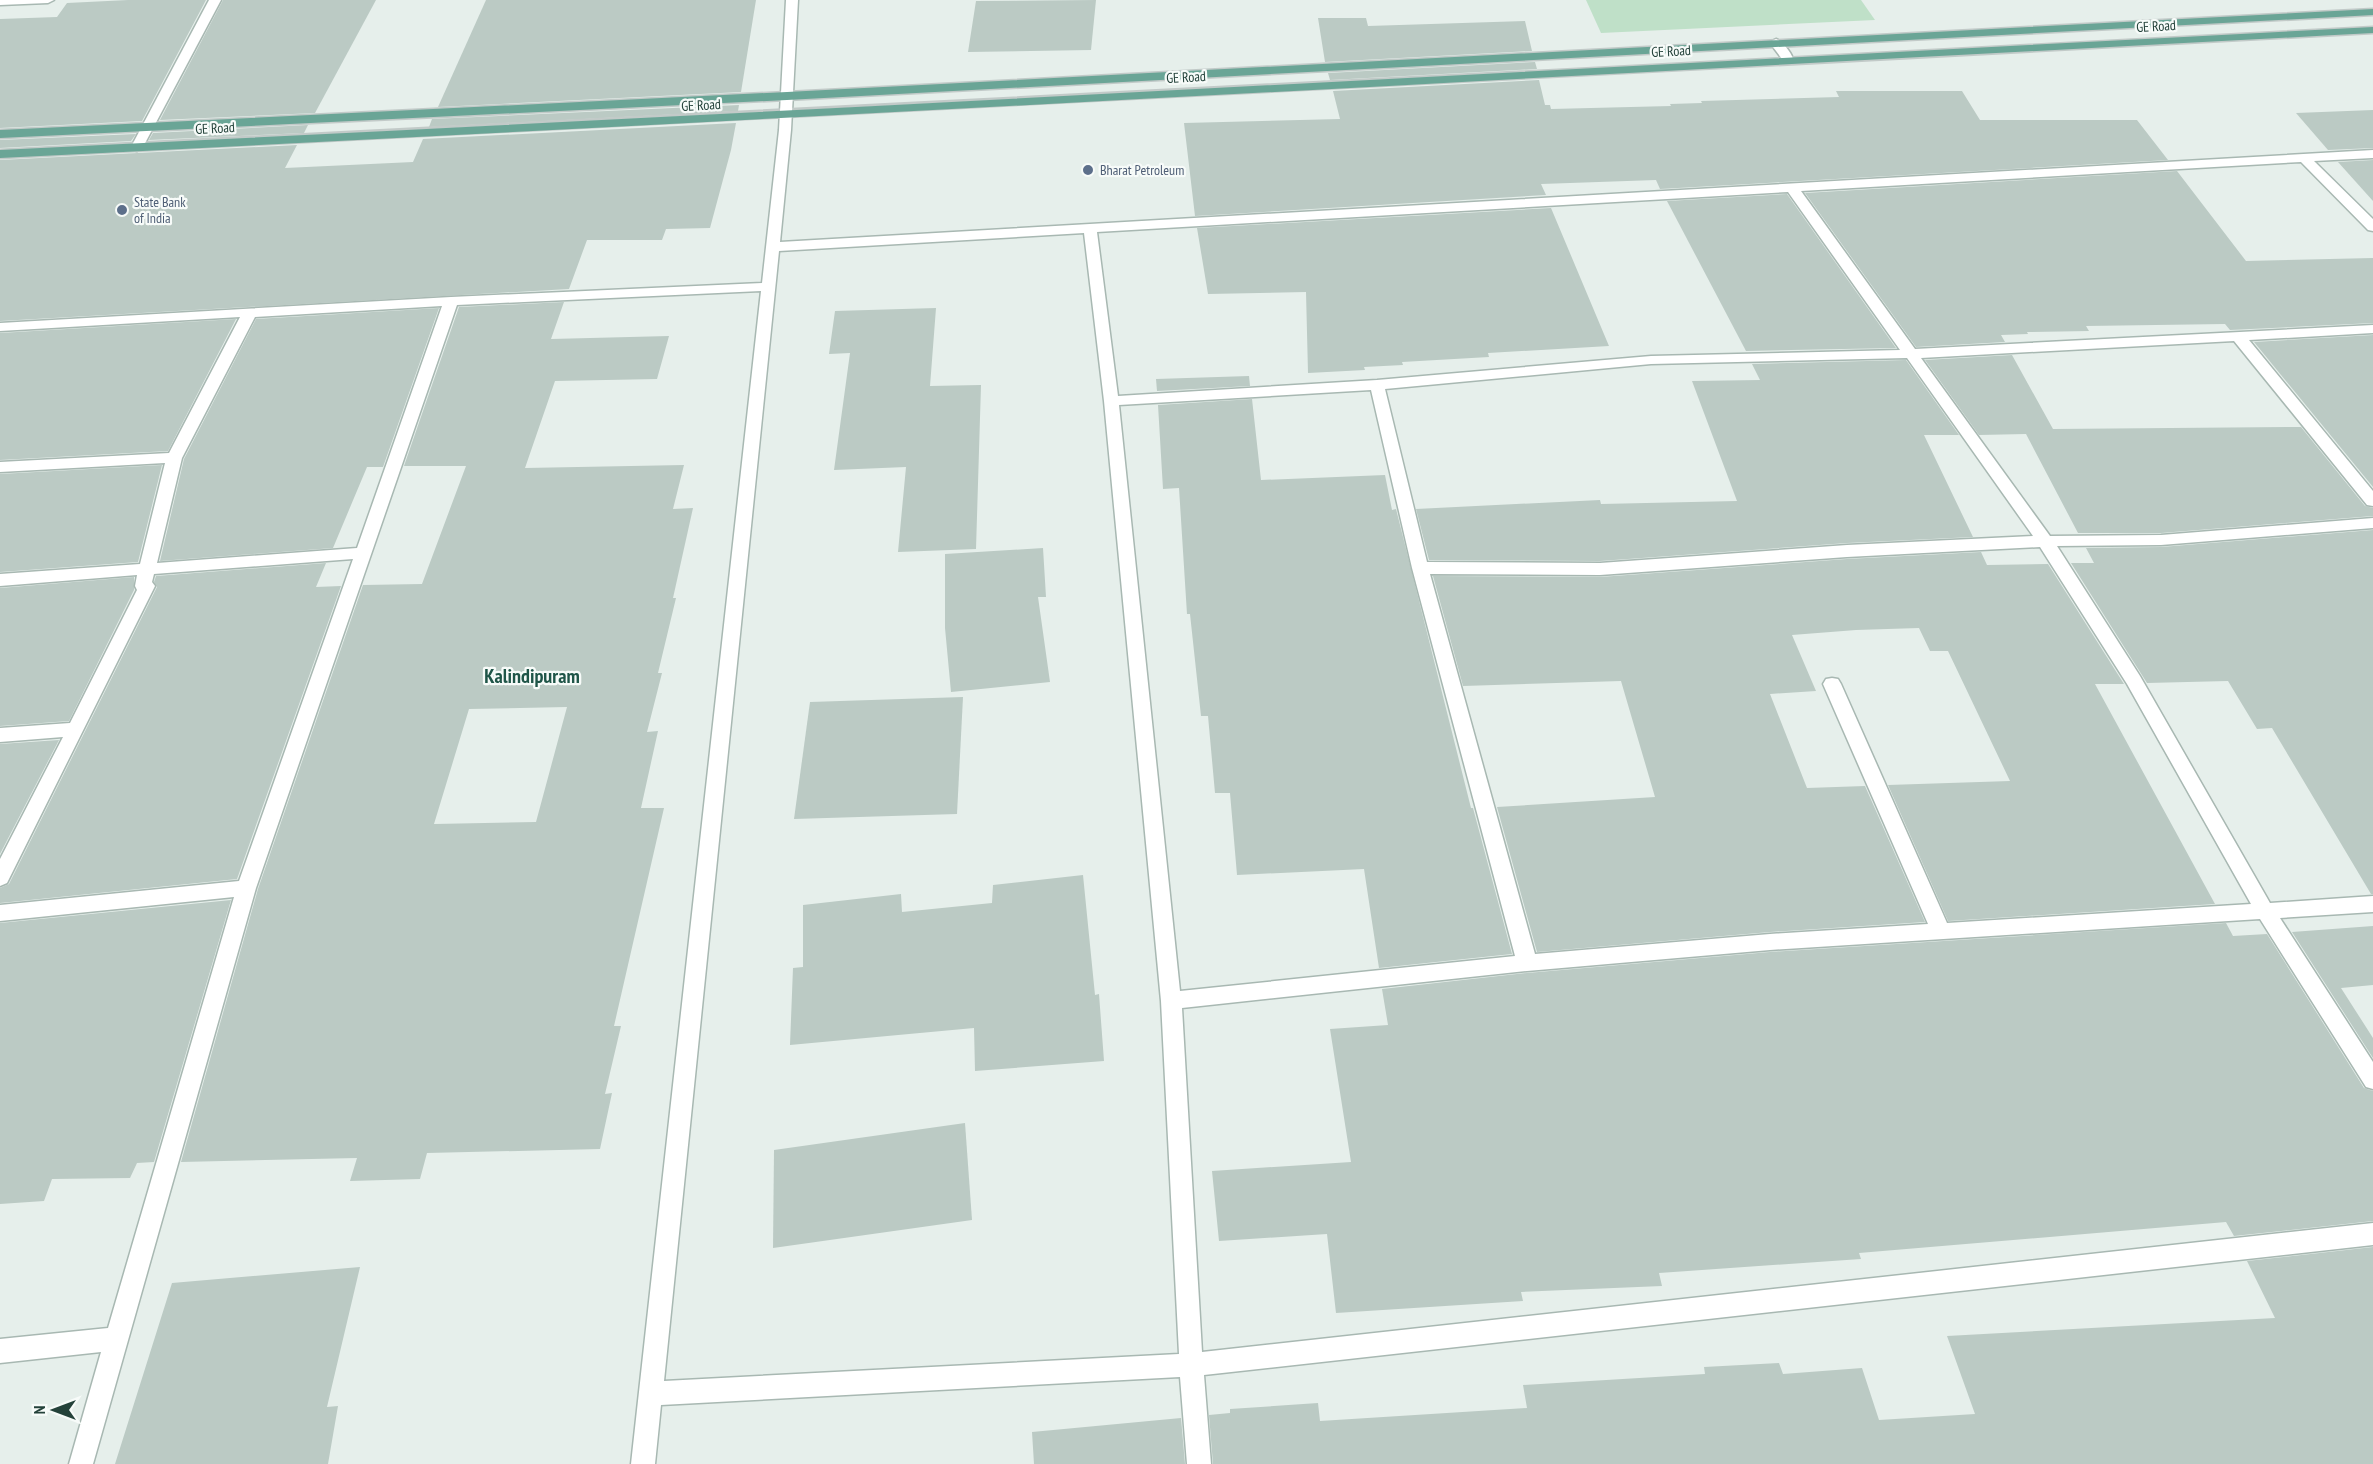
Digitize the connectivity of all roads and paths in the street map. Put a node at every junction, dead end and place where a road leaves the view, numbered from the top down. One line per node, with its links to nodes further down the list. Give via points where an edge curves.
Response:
1 (48, 0): 4 (street)
2 (215, 0): 11 (street)
3 (792, 0): 9 (street)
4 (0, 2)
5 (2373, 12): 7 (main road, GE Road)
6 (2373, 30): 8 (main road, GE Road)
7 (1776, 43): 8 (street); 9 (main road, GE Road)
8 (1789, 60): 10 (main road, GE Road)
9 (787, 96): 10 (street); 11 (main road, GE Road)
10 (786, 116): 13 (main road, GE Road); 20 (street)
11 (147, 127): 12 (main road, GE Road); 13 (street)
12 (0, 134)
13 (137, 147): 15 (main road, GE Road)
14 (2373, 153): 16 (street)
15 (0, 154)
16 (2304, 158): 17 (street); 19 (street)
17 (1791, 187): 18 (street); 27 (street)
18 (1090, 227): 20 (street); 29 (street)
19 (2373, 227)
20 (772, 247): 21 (street)
21 (768, 287): 22 (street); 55 (street)
22 (451, 301): 23 (street); 35 (street)
23 (249, 314): 24 (street); 30 (street)
24 (0, 327)
25 (2373, 328): 26 (street)
26 (2238, 336): 27 (street); 32 (street)
27 (1911, 354): 28 (street, via 1651,360); 34 (street)
28 (1377, 385): 29 (street); 36 (street)
29 (1111, 401): 49 (street)
30 (174, 458): 31 (street); 37 (street)
31 (0, 467)
32 (2373, 501)
33 (2373, 523): 34 (street, via 2161,540)
34 (2045, 541): 36 (street, via 1600,569); 45 (street, via 2134,680)
35 (363, 553): 37 (street); 43 (street)
36 (1420, 568): 48 (street)
37 (147, 569): 38 (street); 40 (street, via 142,586 147,586)
38 (0, 580)
39 (1832, 684): 47 (street)
40 (76, 729): 41 (street); 42 (street)
41 (0, 735)
42 (0, 878)
43 (246, 888): 46 (street); 52 (street)
44 (2373, 904): 45 (street)
45 (2265, 911): 47 (street); 50 (street)
46 (0, 913)
47 (1941, 932): 48 (street)
48 (1527, 963): 49 (street)
49 (1171, 1001): 54 (street)
50 (2373, 1080)
51 (2373, 1233): 54 (street)
52 (115, 1339): 53 (street); 56 (street)
53 (0, 1351)
54 (1191, 1365): 55 (street); 58 (street)
55 (650, 1394): 57 (street)
56 (81, 1464)
57 (643, 1464)
58 (1199, 1464)

